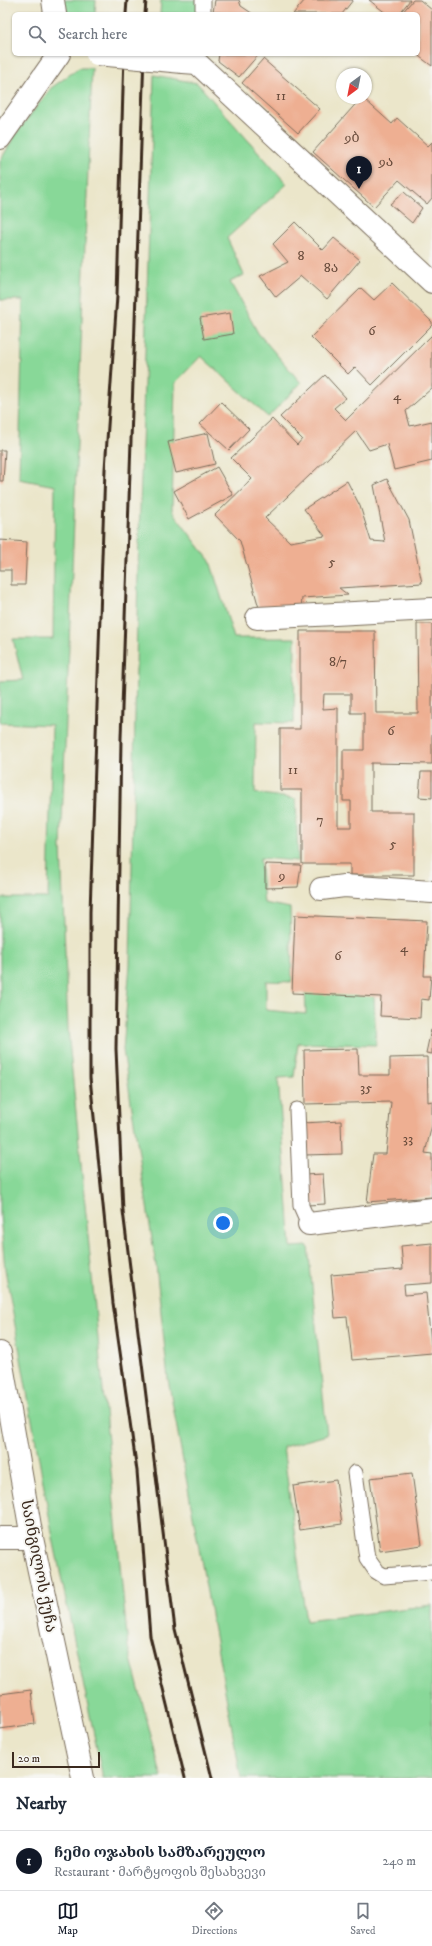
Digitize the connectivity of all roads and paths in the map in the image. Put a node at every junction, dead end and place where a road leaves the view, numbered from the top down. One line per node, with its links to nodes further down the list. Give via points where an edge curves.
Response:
1 (53, 0): 3 (street)
2 (203, 0): 4 (lane)
3 (55, 12)
4 (203, 12)
5 (58, 56): 8 (street)
6 (130, 56): 7 (street, bridge)
7 (193, 60): 9 (street)
8 (0, 138)
9 (432, 282)
10 (432, 609): 11 (street)
11 (257, 618)
12 (320, 889): 13 (street, via 344,886)
13 (432, 892)
14 (297, 1110): 16 (lane, via 301,1206)
15 (432, 1209): 16 (street)
16 (310, 1224)
17 (0, 1353): 20 (street, საინგილოს ქუჩა)
18 (355, 1473): 21 (lane, via 367,1558 376,1570 384,1576)
19 (0, 1538): 20 (street)
20 (32, 1538): 22 (street, საინგილოს ქუჩა)
21 (432, 1572)
22 (83, 1778)

